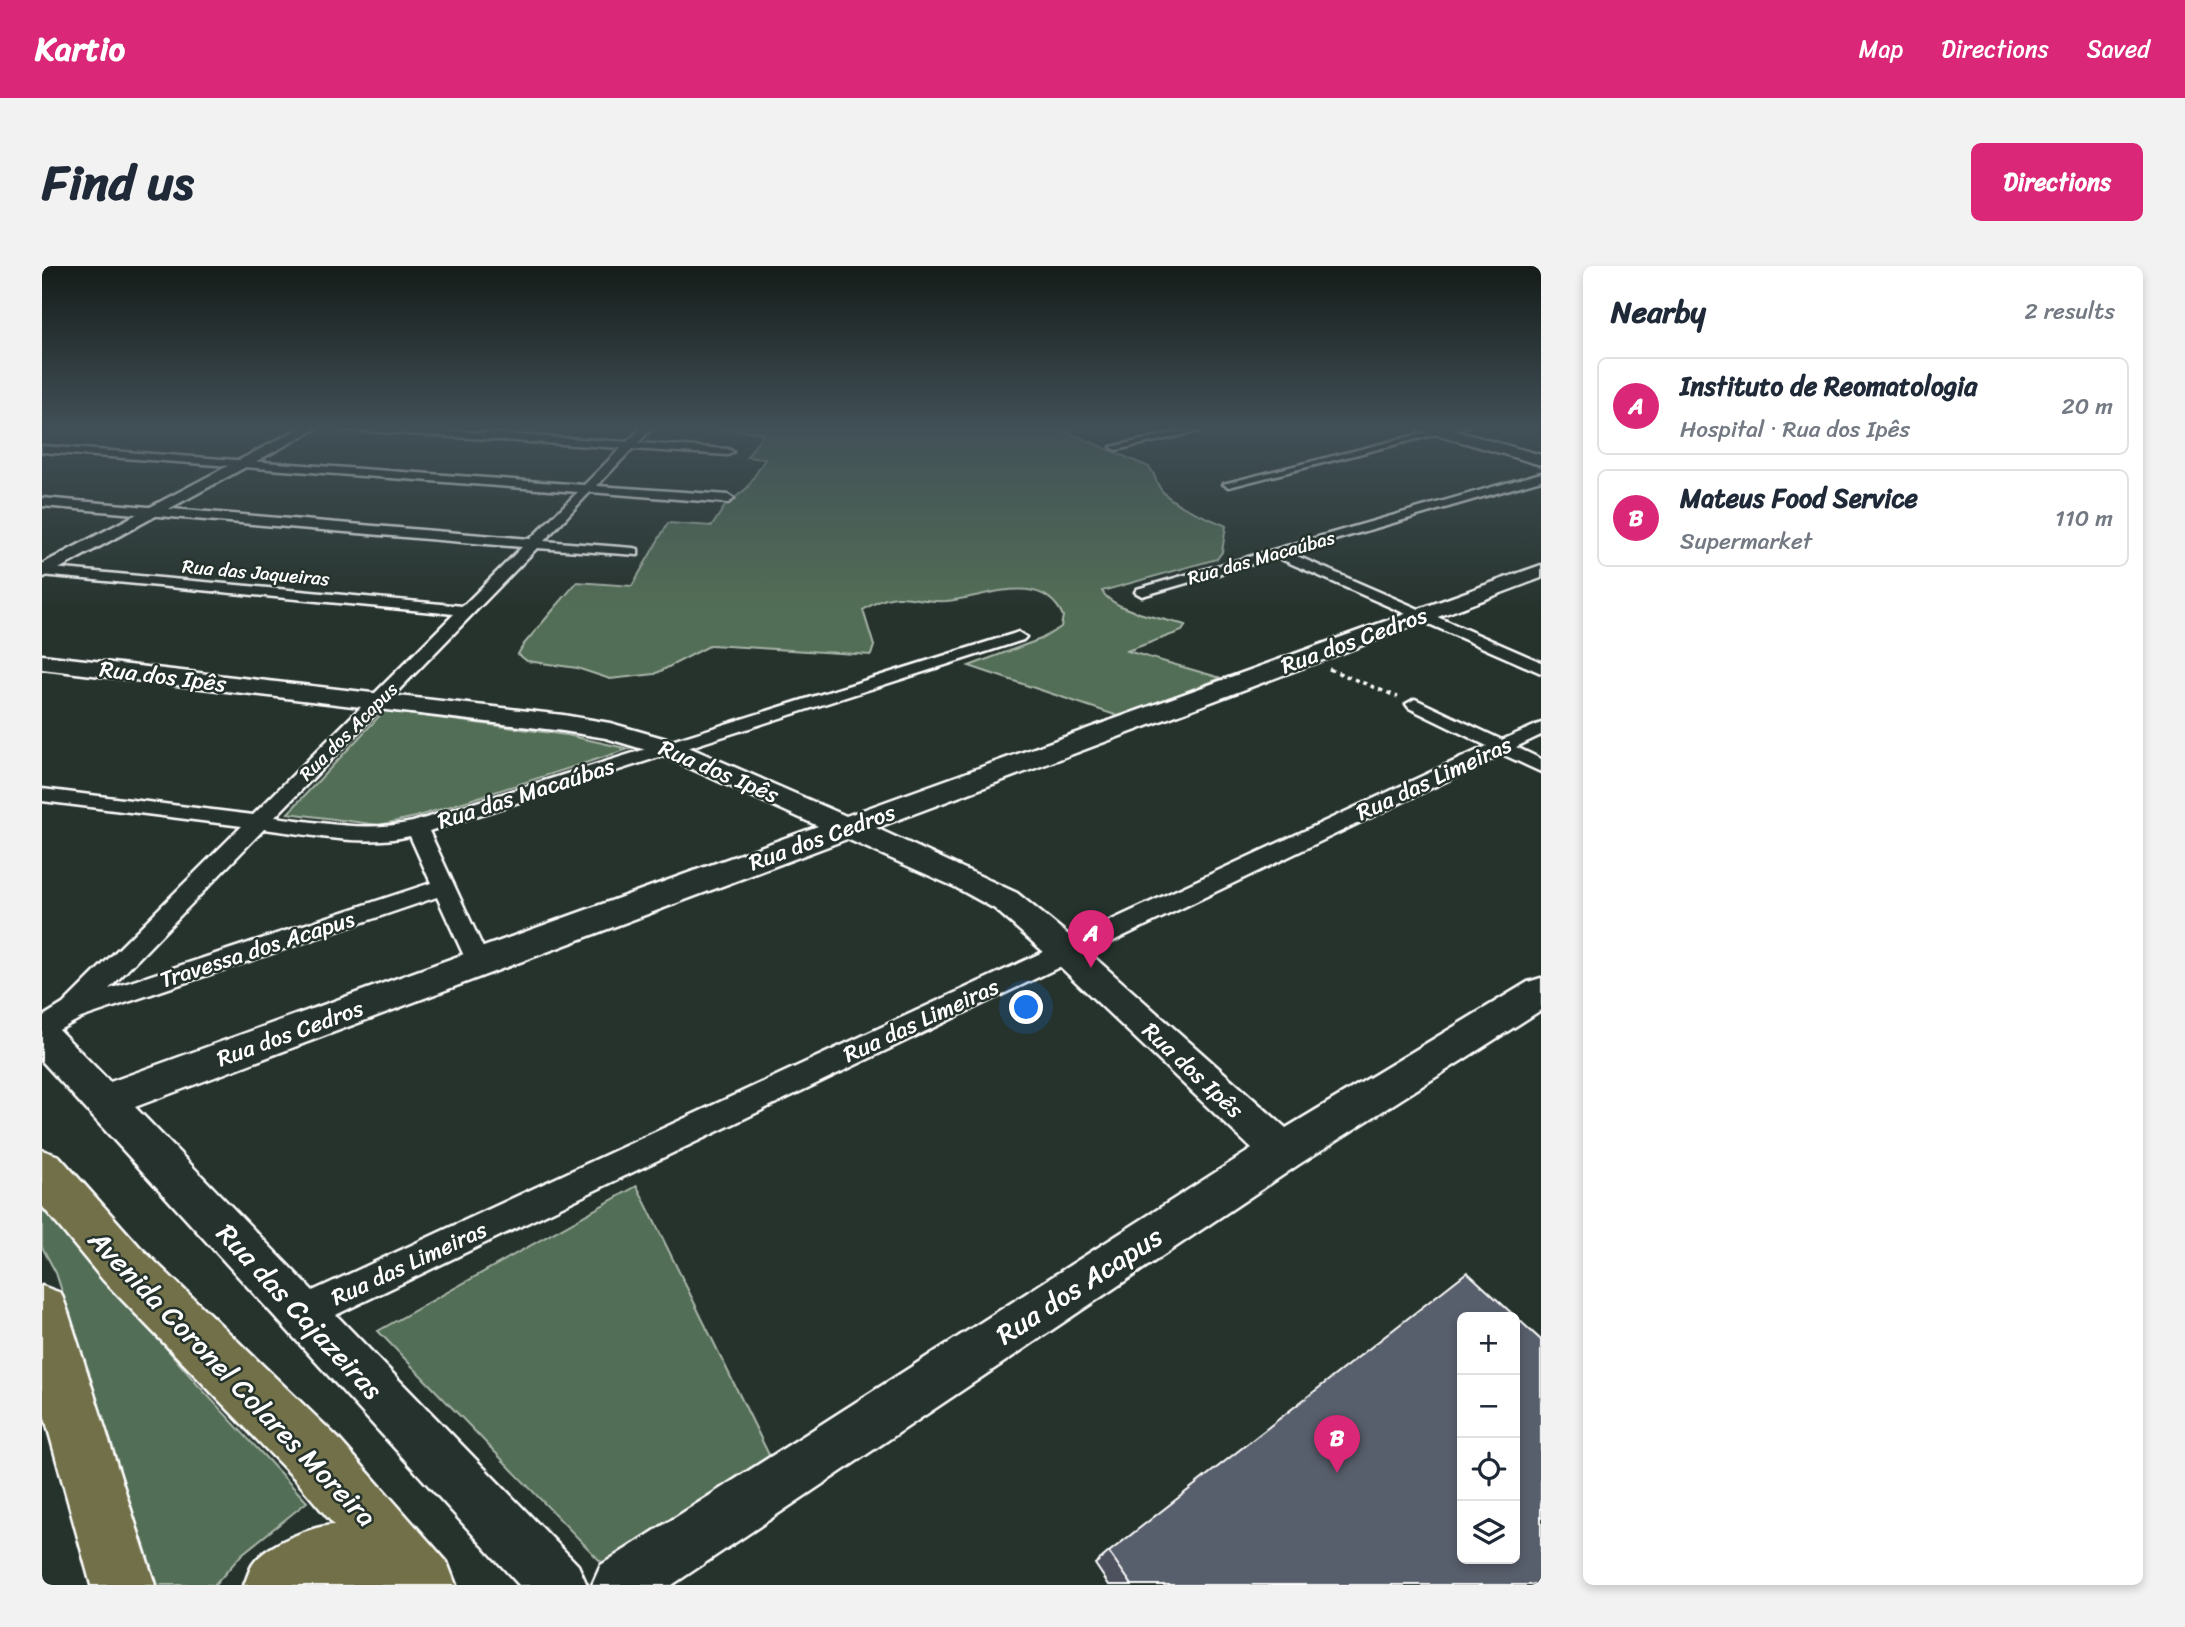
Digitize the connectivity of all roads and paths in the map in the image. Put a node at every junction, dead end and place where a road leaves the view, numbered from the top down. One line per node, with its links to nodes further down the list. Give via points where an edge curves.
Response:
1 (199, 488): 7 (street)
2 (567, 488): 4 (street)
3 (1501, 488): 10 (street, Rua das Macaúbas)
4 (587, 489): 5 (street); 8 (street, Rua dos Acapus)
5 (727, 499)
6 (42, 502): 7 (street)
7 (154, 512): 8 (street); 12 (street)
8 (534, 543): 9 (street); 14 (street, Rua dos Acapus)
9 (633, 552)
10 (1276, 552): 13 (street, Rua das Macaúbas); 15 (street)
11 (1541, 571): 15 (street, Rua dos Cedros)
12 (43, 572): 14 (street, Rua das Jaqueiras)
13 (1142, 592)
14 (467, 611): 20 (street, Rua dos Acapus)
15 (1422, 615): 17 (street, Rua dos Cedros); 19 (street)
16 (1018, 637): 24 (street, Rua das Macaúbas)
17 (1303, 659): 21 (path); 28 (street, Rua dos Cedros)
18 (42, 662): 20 (street, Rua dos Ipês)
19 (1541, 668)
20 (378, 701): 24 (street, Rua dos Ipês, via 575,725); 27 (street, Rua dos Acapus)
21 (1415, 704): 23 (street)
22 (1541, 728): 23 (street, Rua das Limeiras)
23 (1502, 746): 25 (street); 31 (street, Rua das Limeiras)
24 (668, 748): 28 (street, Rua dos Ipês); 29 (street, Rua das Macaúbas)
25 (1541, 766)
26 (42, 795): 27 (street)
27 (259, 821): 29 (street, via 366,835); 34 (street, Rua dos Acapus)
28 (848, 827): 31 (street, Rua dos Ipês, via 989,891); 32 (street, Rua dos Cedros)
29 (417, 828): 30 (street, Rua das Macaúbas)
30 (442, 887): 32 (street, Rua das Macaúbas); 34 (street, Travessa dos Acapus)
31 (1065, 951): 37 (street, Rua dos Ipês); 40 (street, Rua das Limeiras)
32 (478, 963): 36 (street, Rua dos Cedros)
33 (1541, 992): 37 (street, Rua dos Acapus)
34 (57, 1024): 35 (street, Rua dos Acapus); 36 (street, Rua das Cajazeiras)
35 (42, 1029)
36 (103, 1102): 40 (street, Rua das Cajazeiras)
37 (1283, 1152): 46 (street, Rua dos Acapus)
38 (42, 1171): 44 (main road, Avenida Coronel Colares Moreira, via 121,1263 316,1458)
39 (42, 1312): 41 (main road)
40 (303, 1313): 45 (street, Rua das Cajazeiras)
41 (123, 1585)
42 (276, 1585): 43 (main road, via 310,1563 341,1556 376,1561)
43 (414, 1585)
44 (424, 1585)
45 (558, 1585)
46 (621, 1585)

